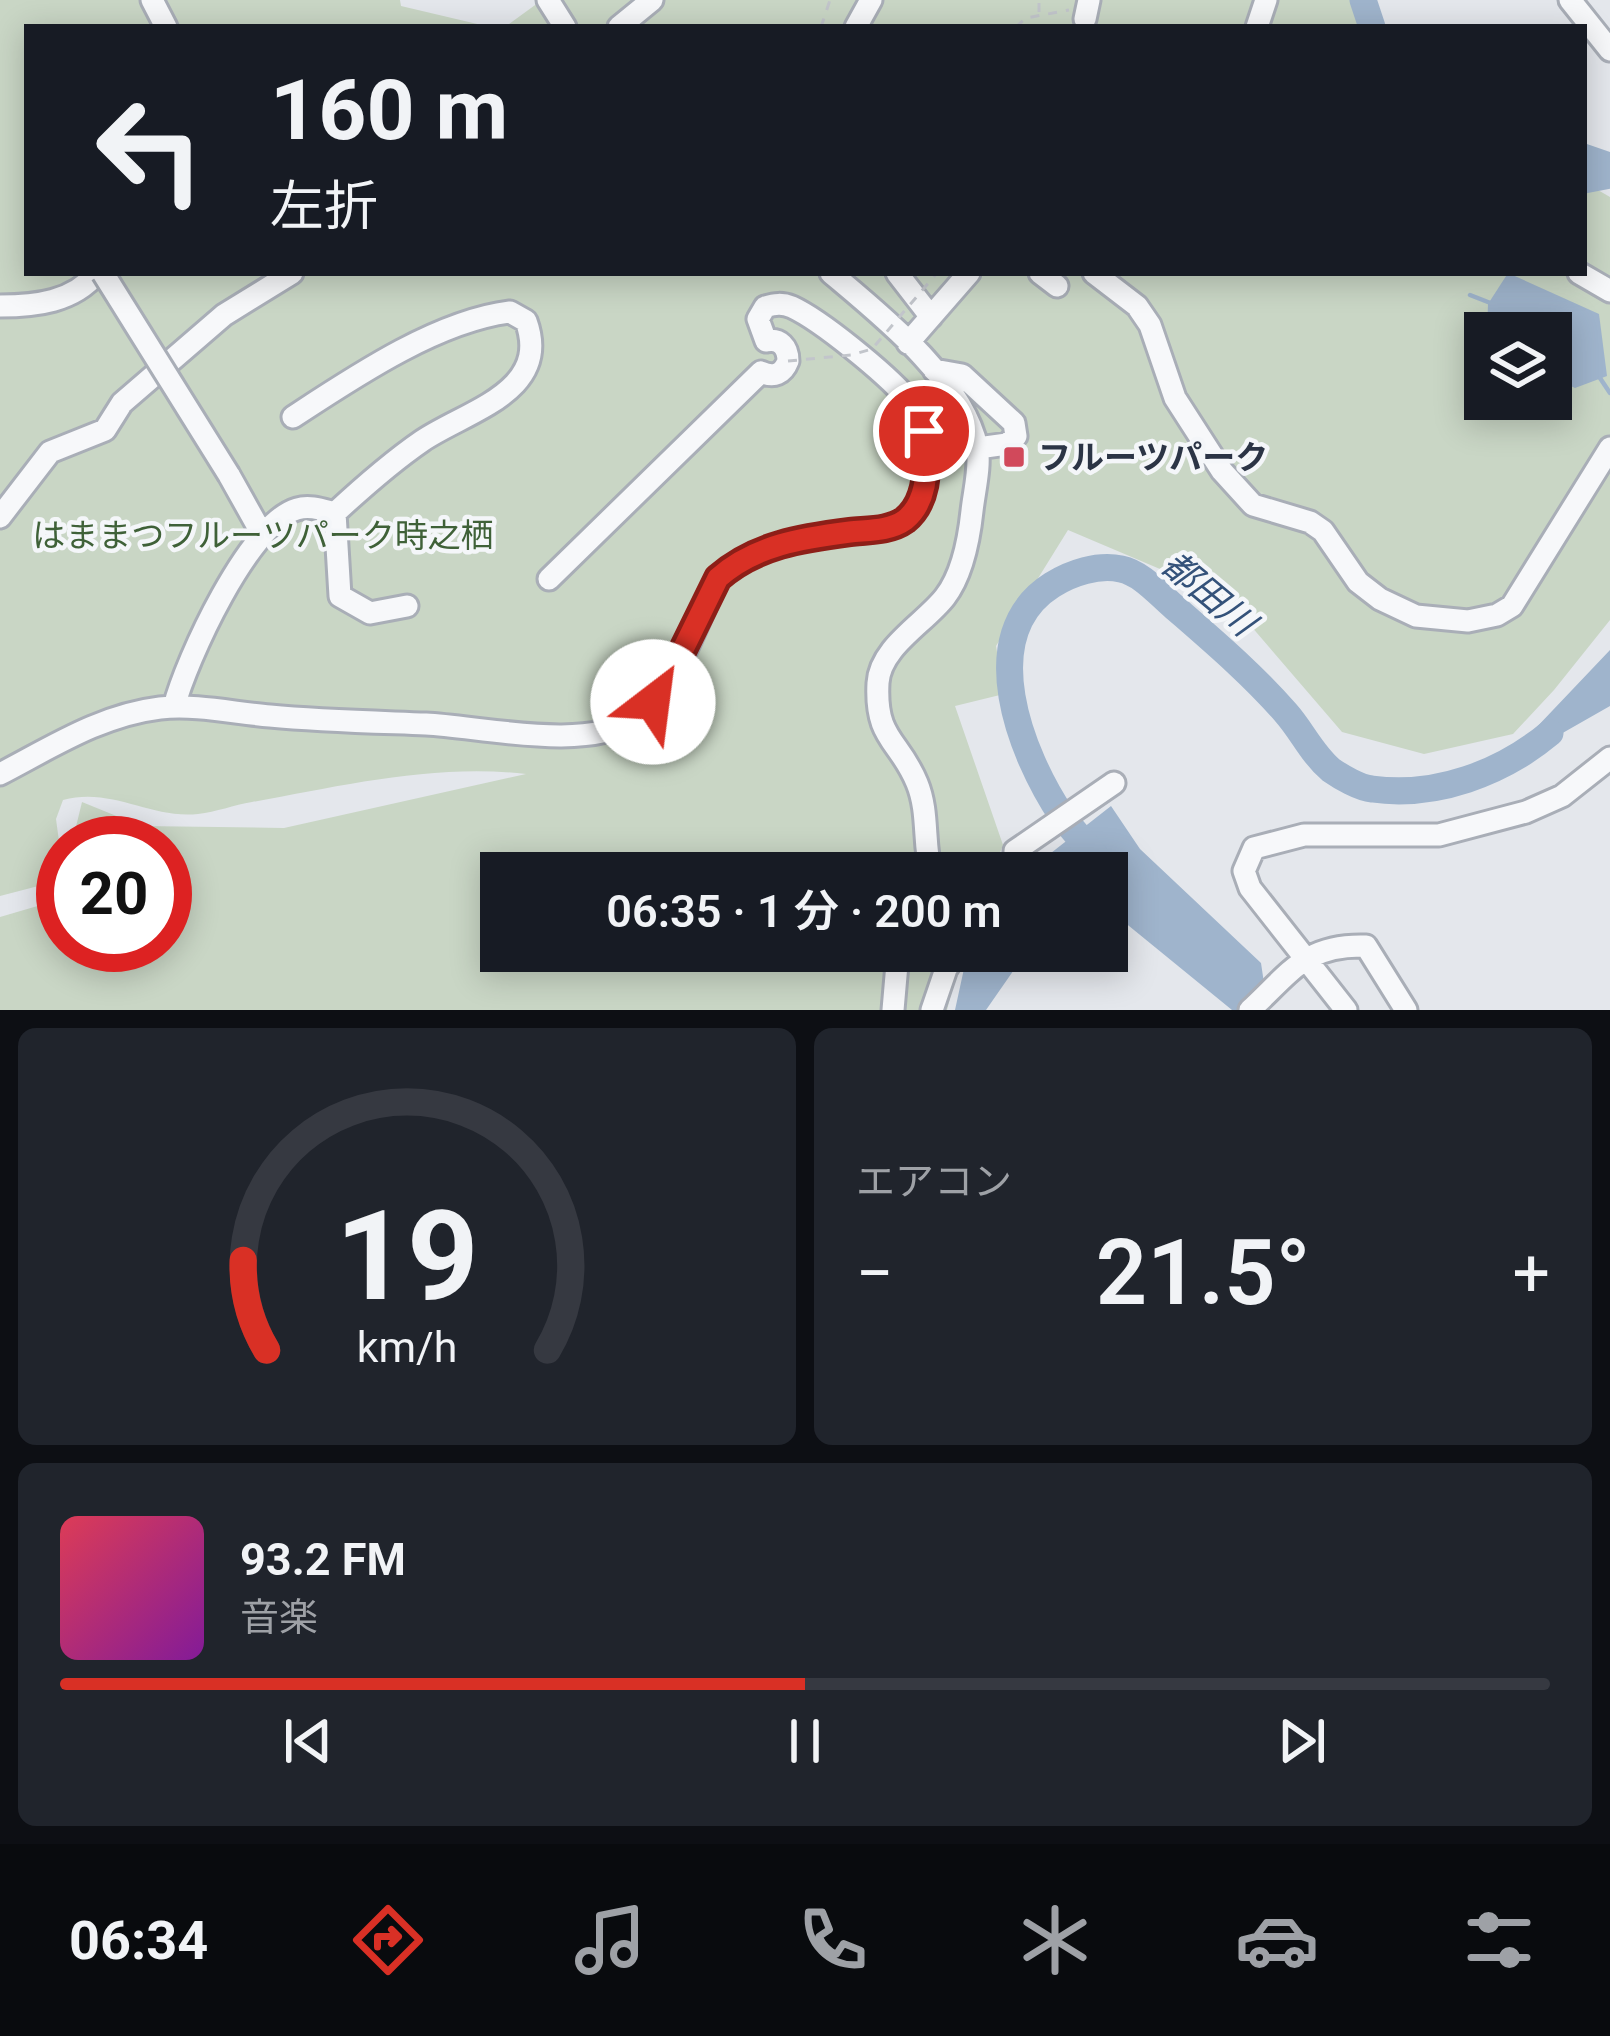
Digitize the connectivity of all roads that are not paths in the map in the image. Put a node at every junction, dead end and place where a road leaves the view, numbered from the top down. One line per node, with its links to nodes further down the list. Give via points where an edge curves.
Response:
1 (652, 0): 3 (street)
2 (1570, 0): 4 (street)
3 (623, 24)
4 (1610, 50)
5 (97, 276): 12 (street, via 51,303)
6 (102, 276): 23 (street, bridge)
7 (287, 276): 22 (street, via 224,315 122,403 105,430 50,452)
8 (834, 276): 15 (street)
9 (899, 276): 13 (street)
10 (966, 276): 13 (street)
11 (1098, 276): 20 (street, via 1137,305 1186,416 1253,505 1310,522 1358,582 1416,616 1468,621 1513,606)
12 (0, 306)
13 (931, 317): 15 (street)
14 (766, 340): 17 (street, via 753,351); 17 (street, via 778,340 788,361 782,372); 26 (street, via 758,319 765,307 788,304 910,400 924,431 924,484 906,519 886,528 782,544 732,566 718,578 666,684 638,717 580,734 519,734)
15 (908, 343): 16 (street)
16 (934, 370): 19 (street); 19 (street, via 962,375 1014,423 1016,436 1007,444)
17 (761, 372): 24 (street)
18 (293, 417): 21 (street, via 373,367 473,320 510,312 526,321 531,358 511,389 425,439)
19 (978, 448): 30 (street, via 955,584 899,642 878,677 882,729 916,781)
20 (1610, 448)
21 (334, 513): 23 (street, via 297,509); 25 (street, via 340,596 370,613)
22 (0, 517)
23 (262, 533): 26 (street, via 202,634)
24 (549, 579)
25 (406, 606)
26 (174, 707): 28 (street, via 118,716)
27 (1610, 758): 32 (street, via 1562,796 1439,835 1304,836 1254,848 1244,871 1250,888)
28 (0, 774)
29 (1114, 783): 31 (street)
30 (929, 852)
31 (1028, 852)
32 (1302, 962): 37 (street); 38 (street); 39 (street, via 1335,945 1366,946)
33 (896, 972): 35 (street)
34 (945, 972): 36 (street)
35 (893, 1010)
36 (932, 1010)
37 (1250, 1010)
38 (1346, 1010)
39 (1406, 1010)

